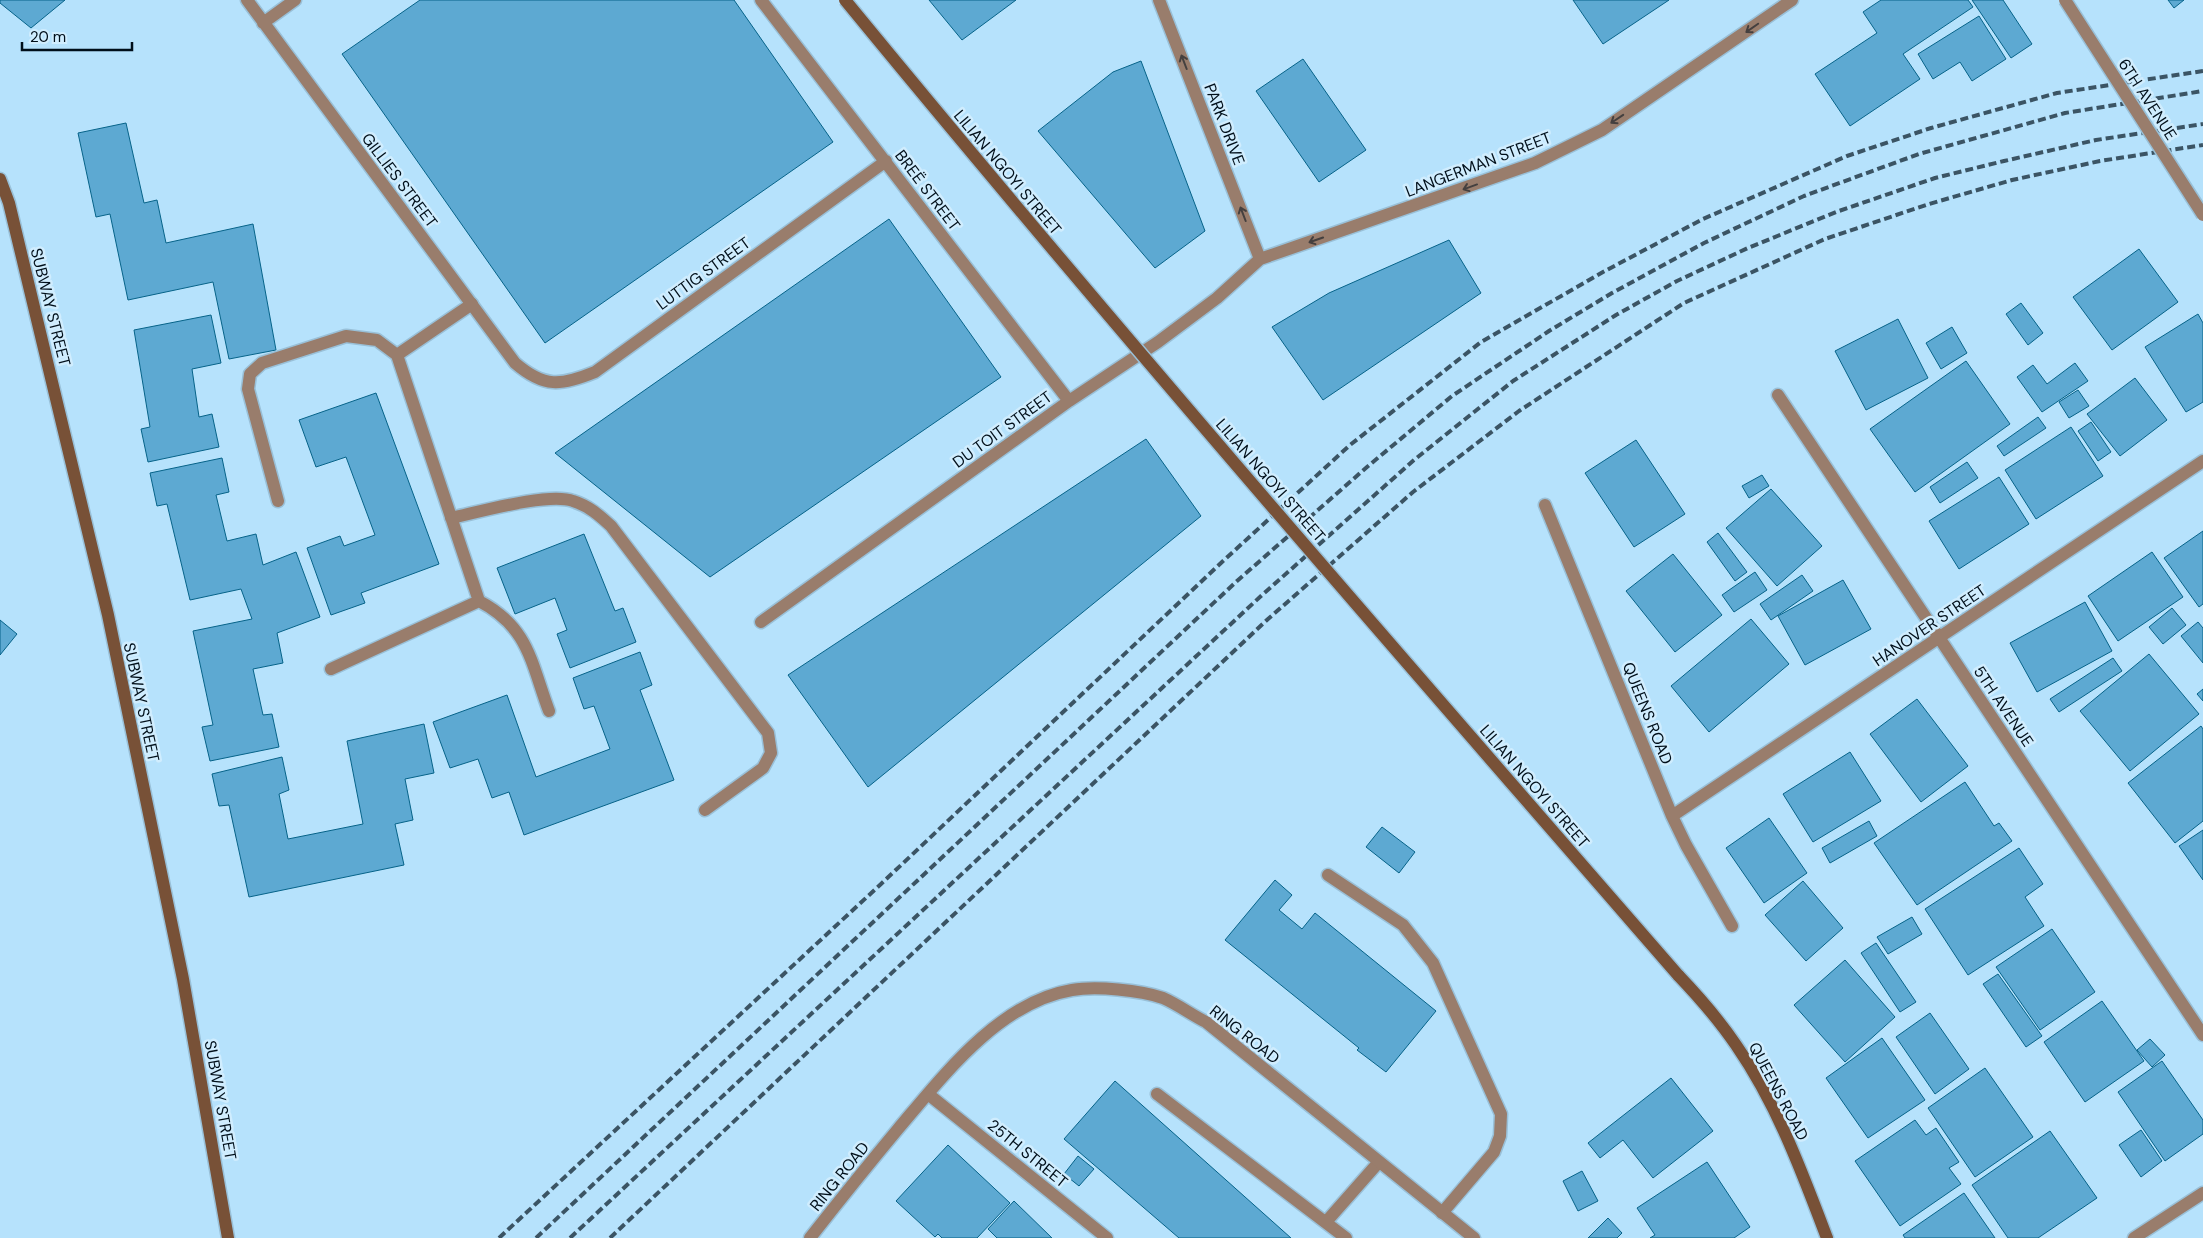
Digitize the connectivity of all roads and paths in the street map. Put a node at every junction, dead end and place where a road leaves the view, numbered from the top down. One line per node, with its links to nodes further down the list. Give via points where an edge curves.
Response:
1 (247, 0): 8 (street, GILLIES STREET)
2 (295, 0): 8 (street)
3 (760, 0): 9 (street, BREË STREET)
4 (845, 0): 31 (street, LILIAN NGOYI STREET, bridge, via 1024,217)
5 (1159, 0): 12 (street, PARK DRIVE, one-way to 5)
6 (1792, 0): 12 (street, LANGERMAN STREET, one-way to 12, via 1602,130 1535,163)
7 (2065, 0): 11 (street, 6TH AVENUE, bridge)
8 (263, 22): 13 (street, GILLIES STREET)
9 (886, 161): 15 (street, LUTTIG STREET, via 595,372 573,381 552,382); 17 (street, BREË STREET)
10 (0, 179): 39 (street, SUBWAY STREET, via 9,203 108,615 183,979)
11 (2203, 215)
12 (1260, 259): 17 (street, DU TOIT STREET, via 1217,298 1158,342)
13 (472, 304): 14 (street); 15 (street, GILLIES STREET, via 515,363)
14 (397, 356): 19 (street, via 377,340 346,336 262,363 250,374 248,389); 21 (street)
15 (530, 376)
16 (1778, 395): 24 (street, 5TH AVENUE)
17 (1069, 401): 23 (street, DU TOIT STREET)
18 (2203, 461): 24 (street, HANOVER STREET)
19 (278, 501)
20 (1545, 506): 28 (street, QUEENS ROAD)
21 (451, 518): 22 (street); 27 (street, via 546,499 571,500 593,510 611,526 768,733 771,753 763,768)
22 (479, 601): 25 (street); 26 (street, via 497,610 521,636)
23 (760, 622)
24 (1939, 638): 28 (street, HANOVER STREET); 32 (street, 5TH AVENUE)
25 (331, 669)
26 (549, 712)
27 (705, 810)
28 (1672, 816): 30 (street, QUEENS ROAD)
29 (1328, 875): 37 (street, via 1403,926 1433,963 1502,1114 1500,1136 1494,1152)
30 (1732, 926)
31 (1678, 975): 44 (street, QUEENS ROAD, via 1737,1046 1760,1084 1786,1133)
32 (2203, 1035)
33 (928, 1094): 35 (street, RING ROAD, via 975,1042 1007,1018 1036,1002 1072,990 1111,989 1162,998 1206,1022); 40 (street, RING ROAD); 41 (street, 25TH STREET)
34 (1157, 1094): 38 (street)
35 (1378, 1163): 37 (street, RING ROAD); 38 (street)
36 (2203, 1192): 45 (street)
37 (1442, 1212): 43 (street, RING ROAD)
38 (1326, 1222): 42 (street)
39 (228, 1238)
40 (810, 1238)
41 (1107, 1238)
42 (1346, 1238)
43 (1474, 1238)
44 (1827, 1238)
45 (2134, 1238)

